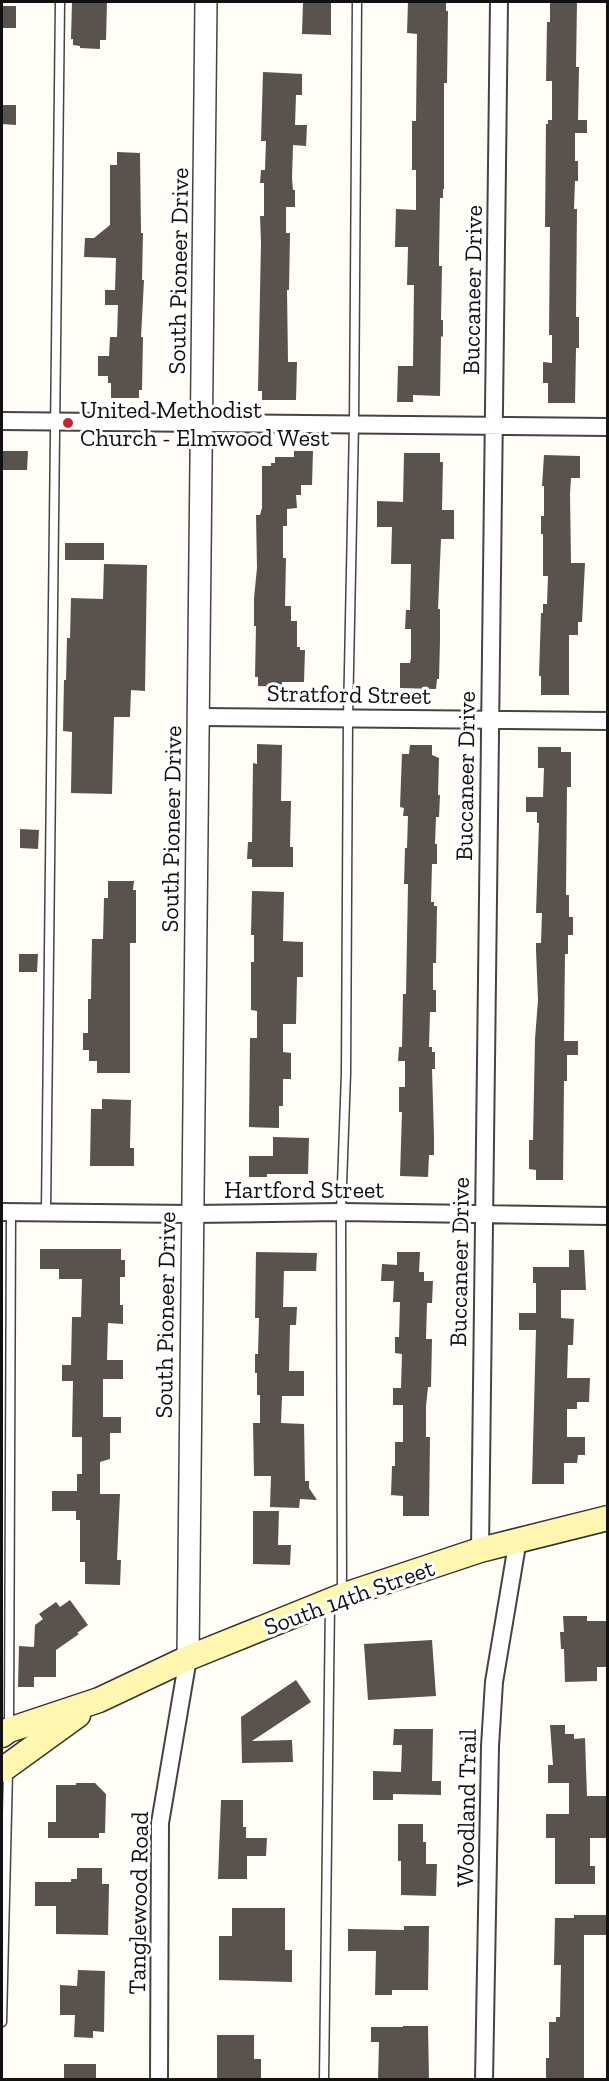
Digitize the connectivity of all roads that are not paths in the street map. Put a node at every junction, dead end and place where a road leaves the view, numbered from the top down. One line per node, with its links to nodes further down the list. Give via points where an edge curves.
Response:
1 (60, 2): 6 (lane)
2 (206, 2): 7 (street, South Pioneer Drive)
3 (357, 2): 8 (lane)
4 (499, 2): 9 (street, Buccaneer Drive)
5 (2, 421): 6 (street)
6 (55, 421): 7 (street); 15 (lane)
7 (201, 422): 8 (street); 11 (street, South Pioneer Drive)
8 (354, 424): 9 (street); 12 (lane)
9 (495, 426): 10 (street); 13 (street, Buccaneer Drive)
10 (608, 427)
11 (198, 717): 12 (street, Stratford Street); 18 (street, South Pioneer Drive)
12 (348, 718): 13 (street, Stratford Street); 17 (lane, via 346,1073)
13 (489, 720): 14 (street, Stratford Street); 19 (street, Buccaneer Drive)
14 (608, 721)
15 (46, 1211): 16 (street, Hartford Street); 18 (street, Hartford Street)
16 (6, 1212): 21 (lane)
17 (341, 1212): 18 (street, Hartford Street); 19 (street, Hartford Street); 27 (lane)
18 (191, 1214): 28 (street, South Pioneer Drive)
19 (484, 1215): 20 (street, Hartford Street); 26 (street, Buccaneer Drive)
20 (608, 1216)
21 (11, 1360): 22 (lane); 23 (lane)
22 (2, 1367)
23 (6, 1454): 30 (lane)
24 (608, 1518): 25 (main road, South 14th Street)
25 (518, 1539): 26 (main road, South 14th Street); 35 (street, Woodland Trail, via 493,1693)
26 (480, 1550): 27 (main road, South 14th Street)
27 (336, 1598): 28 (main road, South 14th Street); 34 (lane)
28 (188, 1658): 29 (main road, South 14th Street); 33 (street, Tanglewood Road, via 160,1823)
29 (99, 1700): 30 (main road, South 14th Street); 31 (main road, South 14th Street)
30 (5, 1732): 31 (street)
31 (5, 1768): 32 (lane)
32 (2, 2022)
33 (159, 2079)
34 (324, 2079)
35 (484, 2079)

